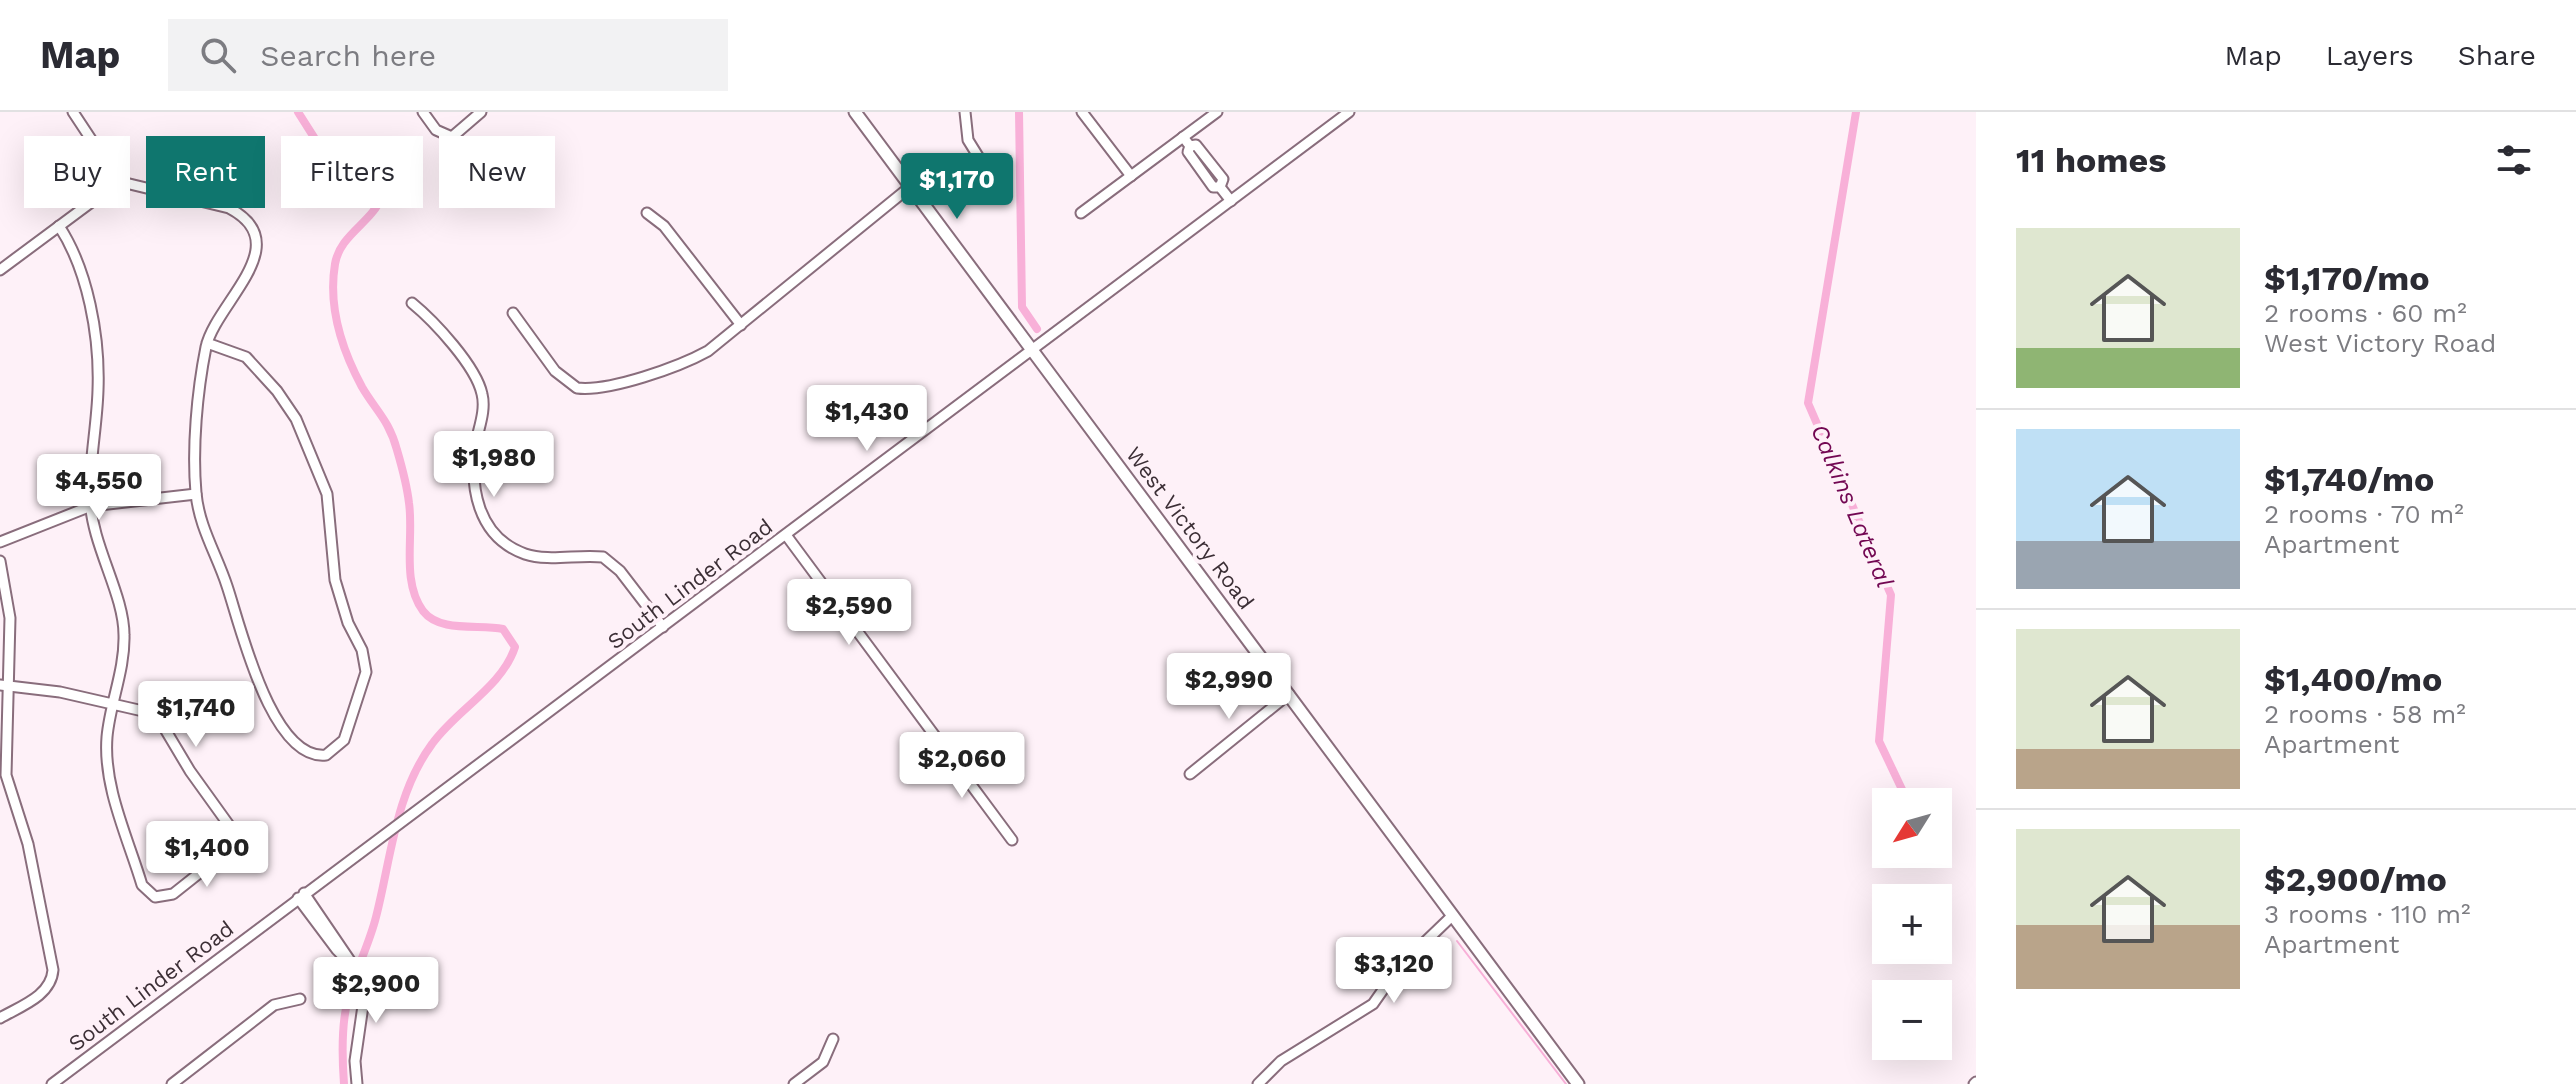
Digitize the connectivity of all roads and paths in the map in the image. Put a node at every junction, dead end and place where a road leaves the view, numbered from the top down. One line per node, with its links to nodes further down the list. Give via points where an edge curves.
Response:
1 (73, 112): 9 (street)
2 (423, 112): 3 (street, via 436,130 452,137)
3 (481, 112)
4 (855, 112): 14 (main road, West Victory Road)
5 (965, 112): 11 (street, via 968,140)
6 (1082, 112): 12 (street)
7 (1217, 112): 10 (street)
8 (1349, 112): 15 (street, South Linder Road)
9 (91, 136)
10 (1183, 137): 12 (street); 15 (street, via 1213,187 1220,187)
11 (981, 161)
12 (1131, 176): 18 (street)
13 (130, 184): 24 (street, via 229,208 253,227 257,245 250,269)
14 (911, 186): 23 (street); 25 (main road, West Victory Road)
15 (1231, 201): 25 (street, South Linder Road)
16 (83, 208): 19 (street)
17 (647, 213): 23 (street, via 664,226)
18 (1081, 213)
19 (59, 226): 20 (street); 27 (street, via 80,269 95,339 98,389)
20 (0, 270)
21 (412, 303): 31 (street, via 465,363 482,392 473,468 474,493 487,525 500,541 529,556 603,557)
22 (513, 313): 23 (street, via 555,371 566,382 587,389 694,359)
23 (741, 325)
24 (207, 343): 26 (street); 26 (street, via 246,357 277,391 296,419 327,494 335,580 366,672 344,740 333,752 318,756 298,746 266,698 249,663)
25 (1033, 349): 28 (street, South Linder Road); 33 (main road, West Victory Road)
26 (196, 494): 27 (street)
27 (91, 506): 29 (street); 34 (street, via 124,633)
28 (786, 535): 31 (street, South Linder Road); 36 (street)
29 (0, 542)
30 (0, 561): 32 (street, via 10,618)
31 (663, 627): 37 (street, South Linder Road)
32 (3, 686): 34 (street); 40 (street, via 6,775 28,844 53,970 46,990)
33 (1289, 694): 35 (street); 38 (main road, West Victory Road)
34 (114, 704): 34 (street, via 107,769 142,885 155,897 173,894 226,855 234,841 231,828 156,714)
35 (1190, 774)
36 (1012, 840)
37 (301, 895): 42 (street, South Linder Road); 44 (street, via 366,985 355,1061)
38 (1453, 915): 46 (street, via 1399,967 1373,1004 1299,1050); 47 (main road, West Victory Road)
39 (300, 999): 43 (street, via 274,1005)
40 (0, 1018)
41 (833, 1039): 45 (street, via 823,1062)
42 (52, 1084)
43 (172, 1084)
44 (357, 1084)
45 (794, 1084)
46 (1258, 1084)
47 (1578, 1084)

